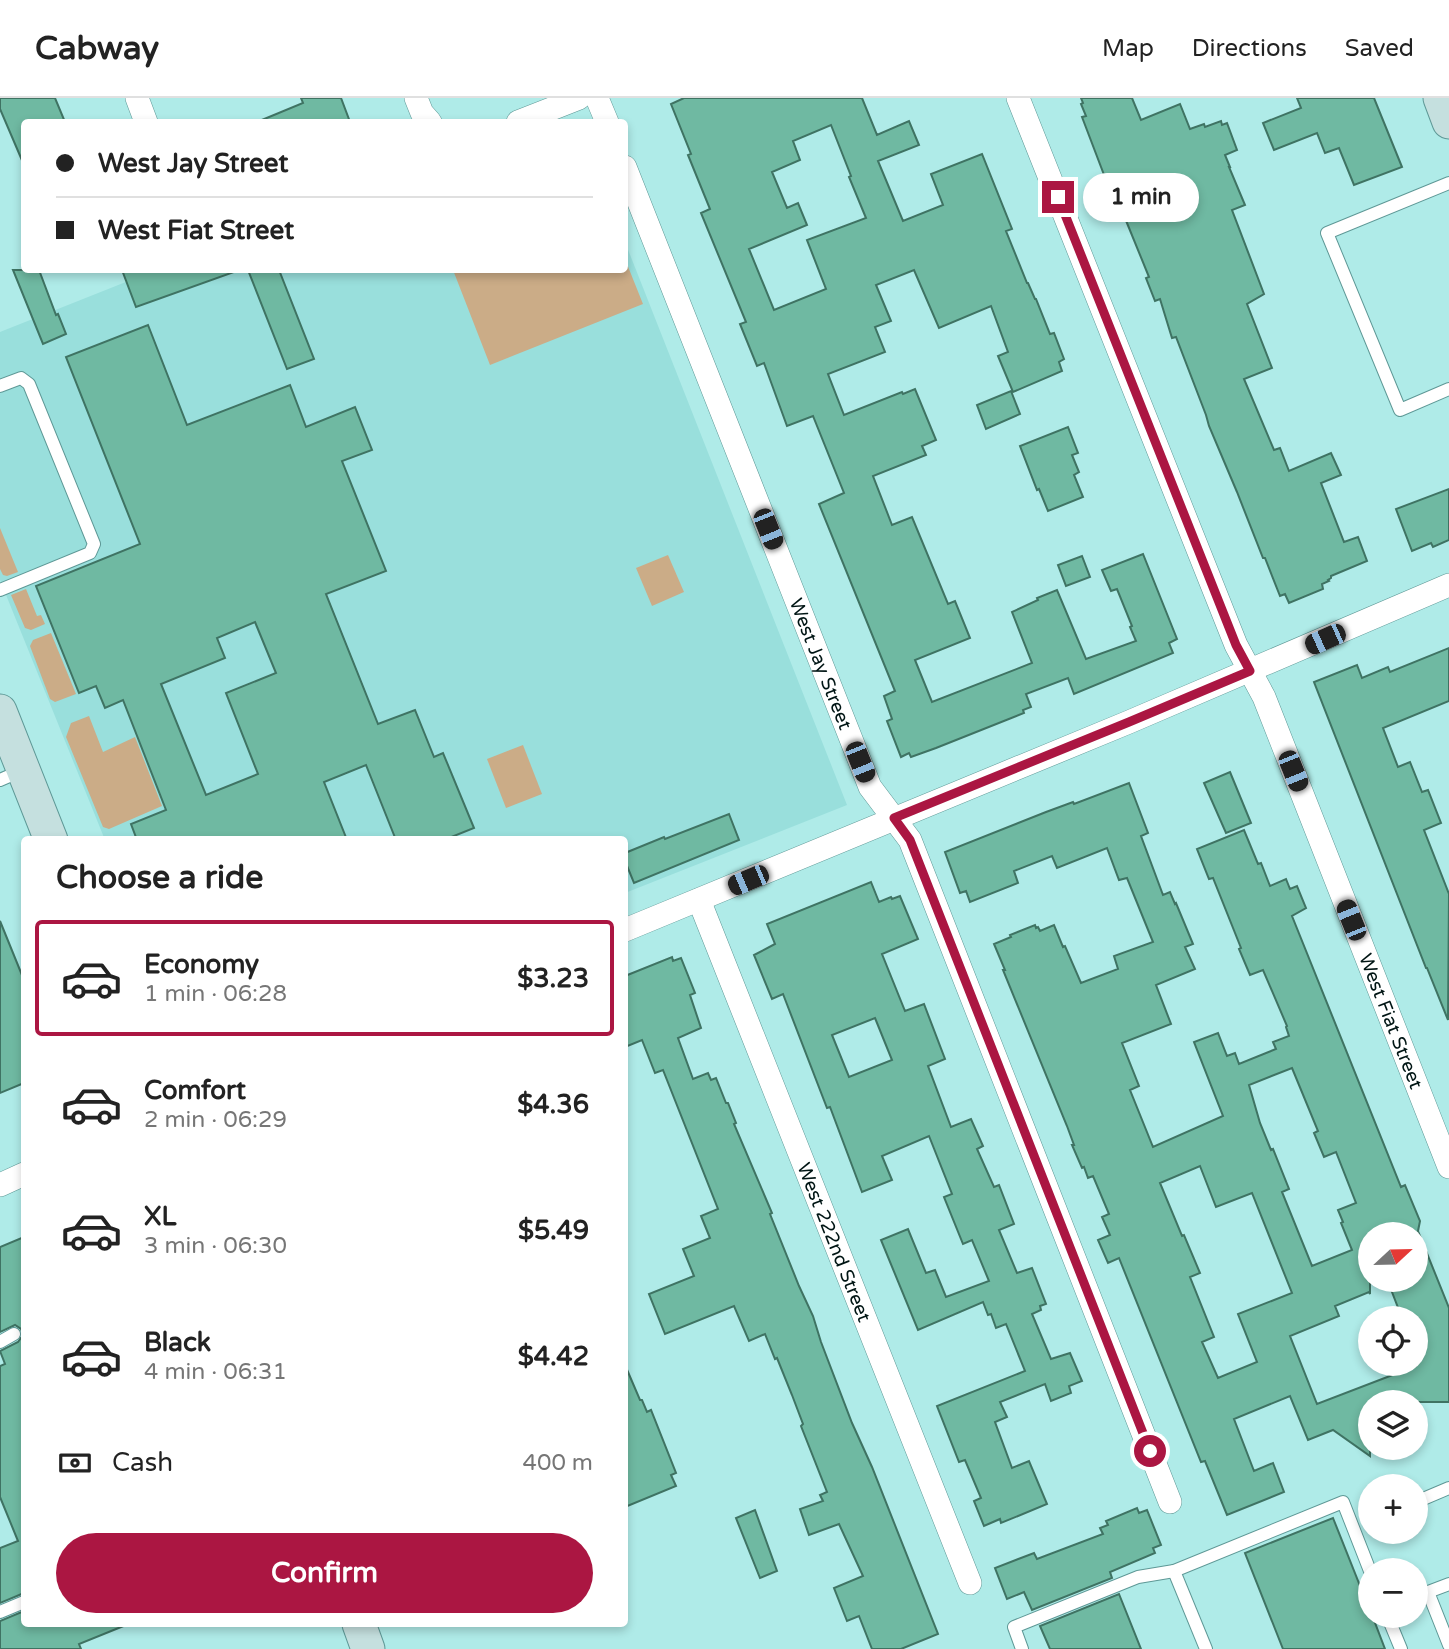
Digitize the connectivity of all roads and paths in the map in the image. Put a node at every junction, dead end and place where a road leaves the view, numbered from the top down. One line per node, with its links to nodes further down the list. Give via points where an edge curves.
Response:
1 (137, 98): 7 (street)
2 (416, 98): 8 (street)
3 (579, 98): 9 (street)
4 (597, 98): 10 (street)
5 (1018, 98): 18 (street, West Fiat Street)
6 (1440, 98): 11 (main road)
7 (145, 119)
8 (427, 119)
9 (526, 119)
10 (606, 119)
11 (1449, 122)
12 (628, 175): 21 (street, West Jay Street, via 870,787)
13 (1449, 183): 15 (lane, via 1327,233 1400,410)
14 (0, 386): 17 (lane, via 21,378 29,384 94,544 90,552)
15 (1449, 389)
16 (1449, 585): 18 (street)
17 (0, 590)
18 (1250, 671): 21 (street); 25 (street, West Fiat Street)
19 (0, 711): 20 (main road)
20 (12, 775): 22 (main road)
21 (894, 818): 23 (street); 32 (street, West Jay Street, via 910,840)
22 (49, 836)
23 (699, 900): 24 (street); 35 (street, West 222nd Street)
24 (628, 929)
25 (1449, 1167)
26 (21, 1175): 27 (street)
27 (0, 1185)
28 (14, 1334): 29 (lane)
29 (0, 1342)
30 (1449, 1488): 31 (lane)
31 (1428, 1497)
32 (1170, 1502)
33 (1365, 1558): 34 (lane, via 1343,1502)
34 (1174, 1571): 43 (lane, via 1138,1577 1014,1627); 44 (lane)
35 (970, 1583)
36 (1449, 1584): 41 (lane, via 1429,1592)
37 (21, 1603): 38 (lane)
38 (0, 1612)
39 (360, 1627): 42 (main road)
40 (1392, 1628): 45 (lane)
41 (1449, 1645)
42 (368, 1649)
43 (1022, 1649)
44 (1206, 1649)
45 (1401, 1649)

